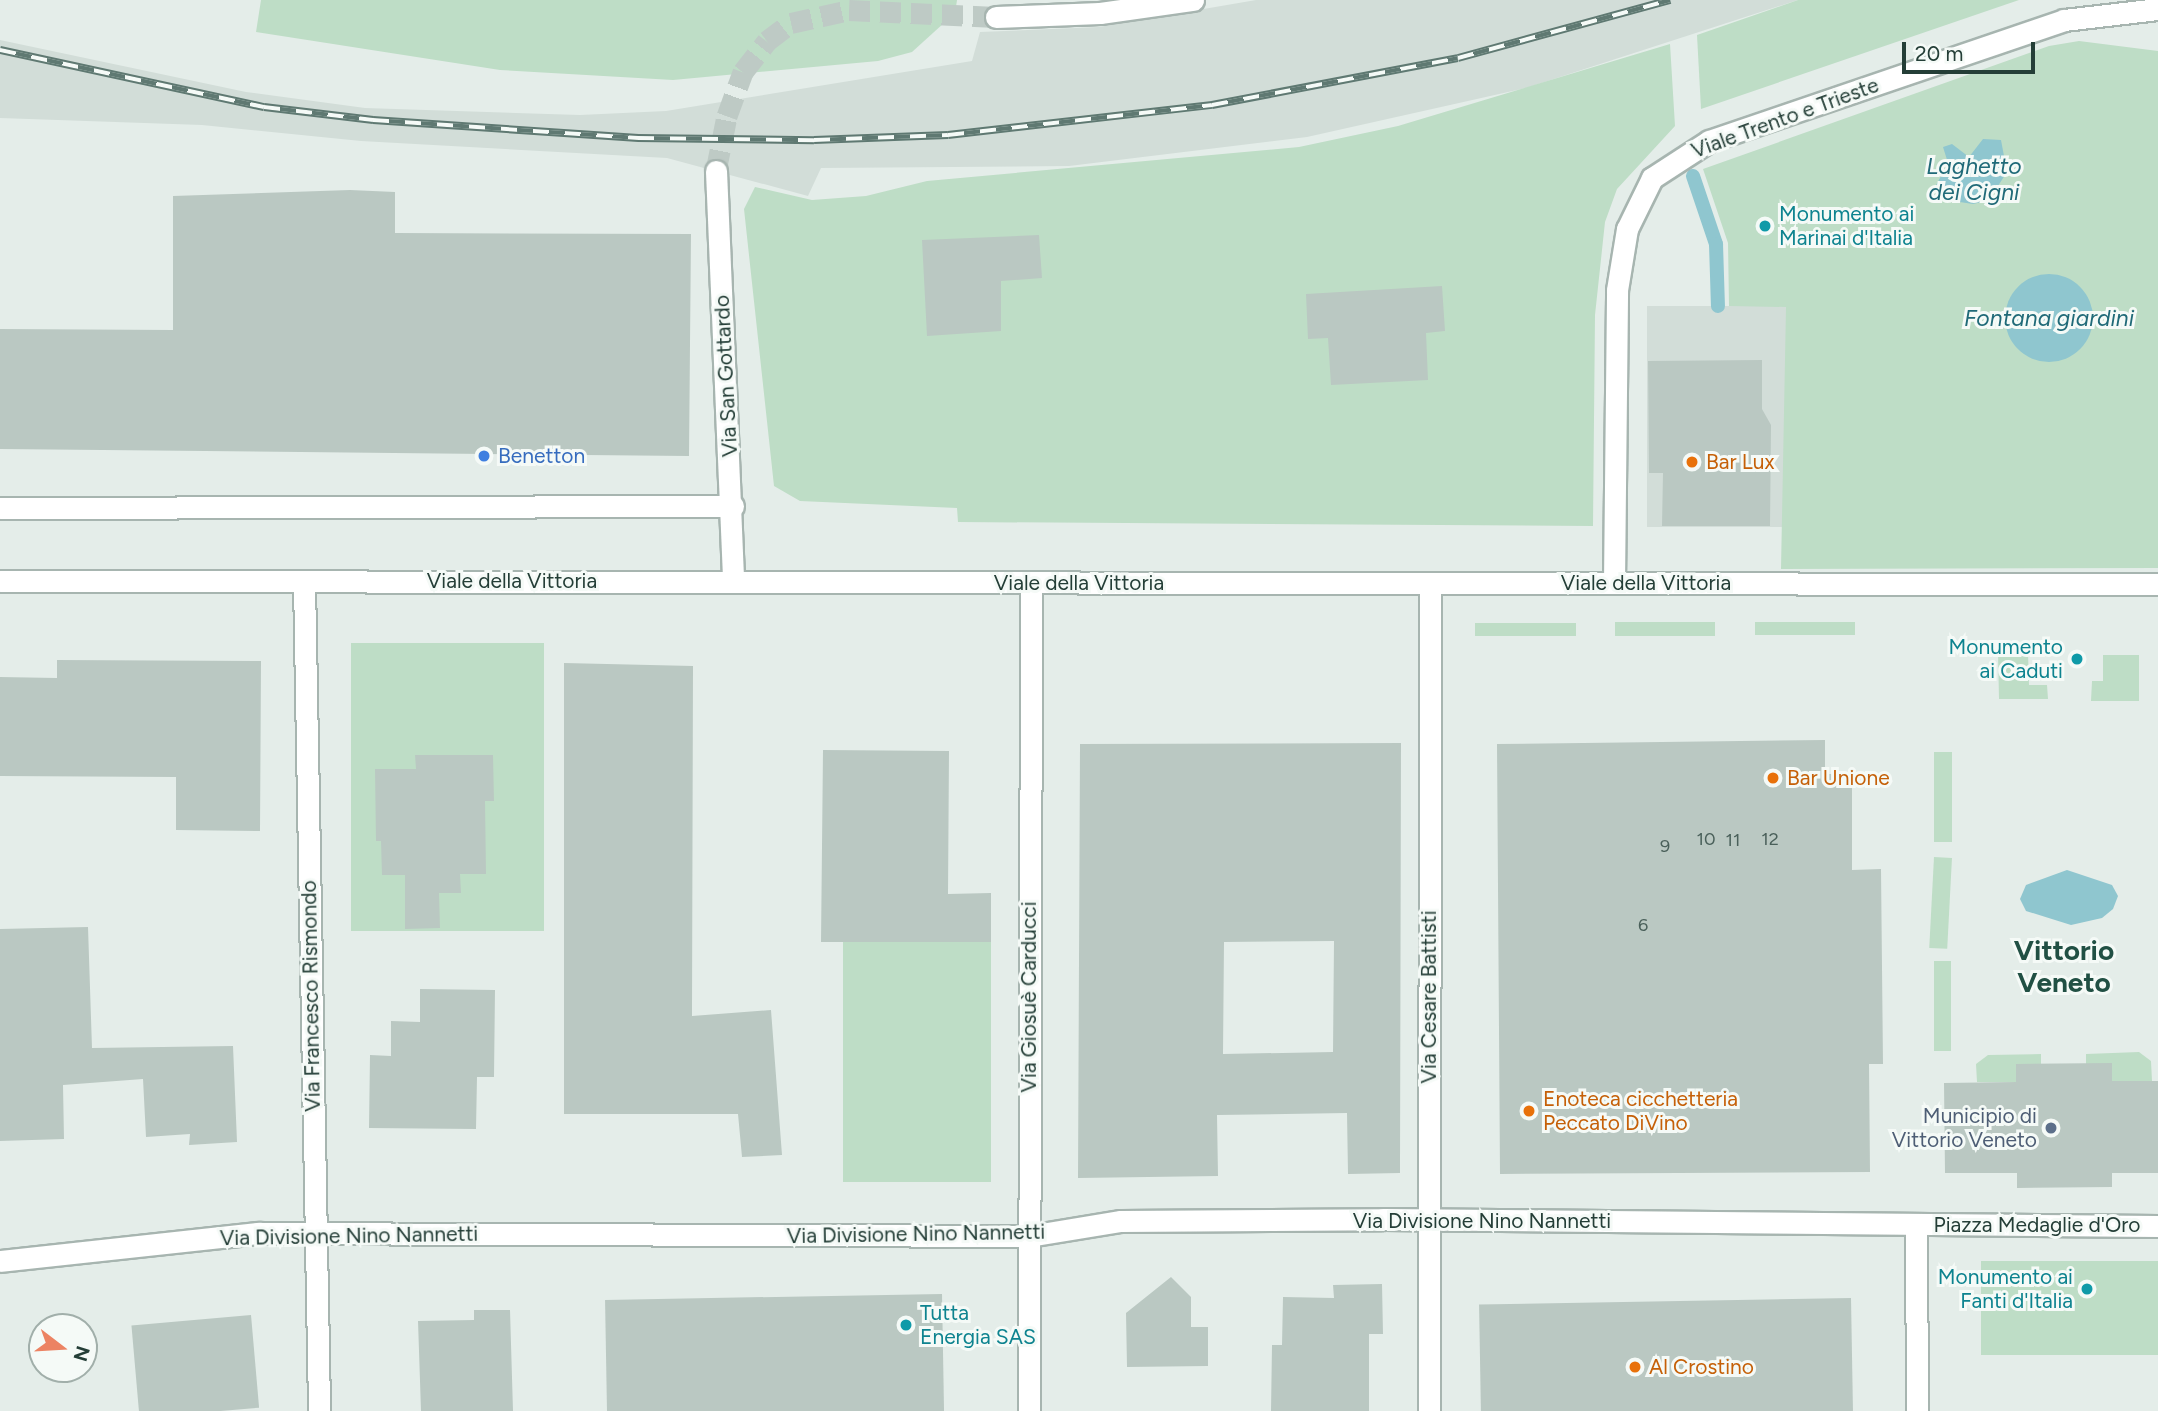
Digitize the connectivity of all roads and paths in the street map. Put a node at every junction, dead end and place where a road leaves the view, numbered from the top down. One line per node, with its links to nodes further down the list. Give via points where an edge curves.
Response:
1 (1193, 0): 3 (street, via 1100,13)
2 (2158, 9): 12 (street, Viale Trento e Trieste, via 2051,24 1709,141 1652,178 1627,229 1617,290)
3 (996, 17)
4 (716, 171): 5 (street, Via San Gottardo)
5 (733, 506): 6 (street); 9 (street, Via San Gottardo)
6 (0, 508)
7 (0, 581): 8 (street, Viale della Vittoria)
8 (304, 581): 9 (street, Viale della Vittoria); 17 (street, Via Francesco Rismondo)
9 (733, 582): 10 (street, Viale della Vittoria)
10 (1031, 582): 11 (street, Viale della Vittoria); 18 (street, Via Giosuè Carducci)
11 (1430, 583): 12 (street, Viale della Vittoria); 14 (street, Via Cesare Battisti)
12 (1615, 583): 13 (street, Viale della Vittoria)
13 (2158, 584)
14 (1430, 1220): 15 (street, Via Divisione Nino Nannetti); 18 (street, Via Divisione Nino Nannetti, via 1121,1221); 22 (street, Via Cesare Battisti)
15 (1916, 1224): 16 (street, Piazza Medaglie d'Oro); 23 (street)
16 (2158, 1226)
17 (315, 1233): 18 (street, Via Divisione Nino Nannetti); 19 (street, Via Divisione Nino Nannetti, via 258,1233); 20 (street, Via Francesco Rismondo)
18 (1029, 1236): 21 (street, Via Giosuè Carducci)
19 (0, 1261)
20 (320, 1411)
21 (1029, 1411)
22 (1429, 1411)
23 (1917, 1411)

